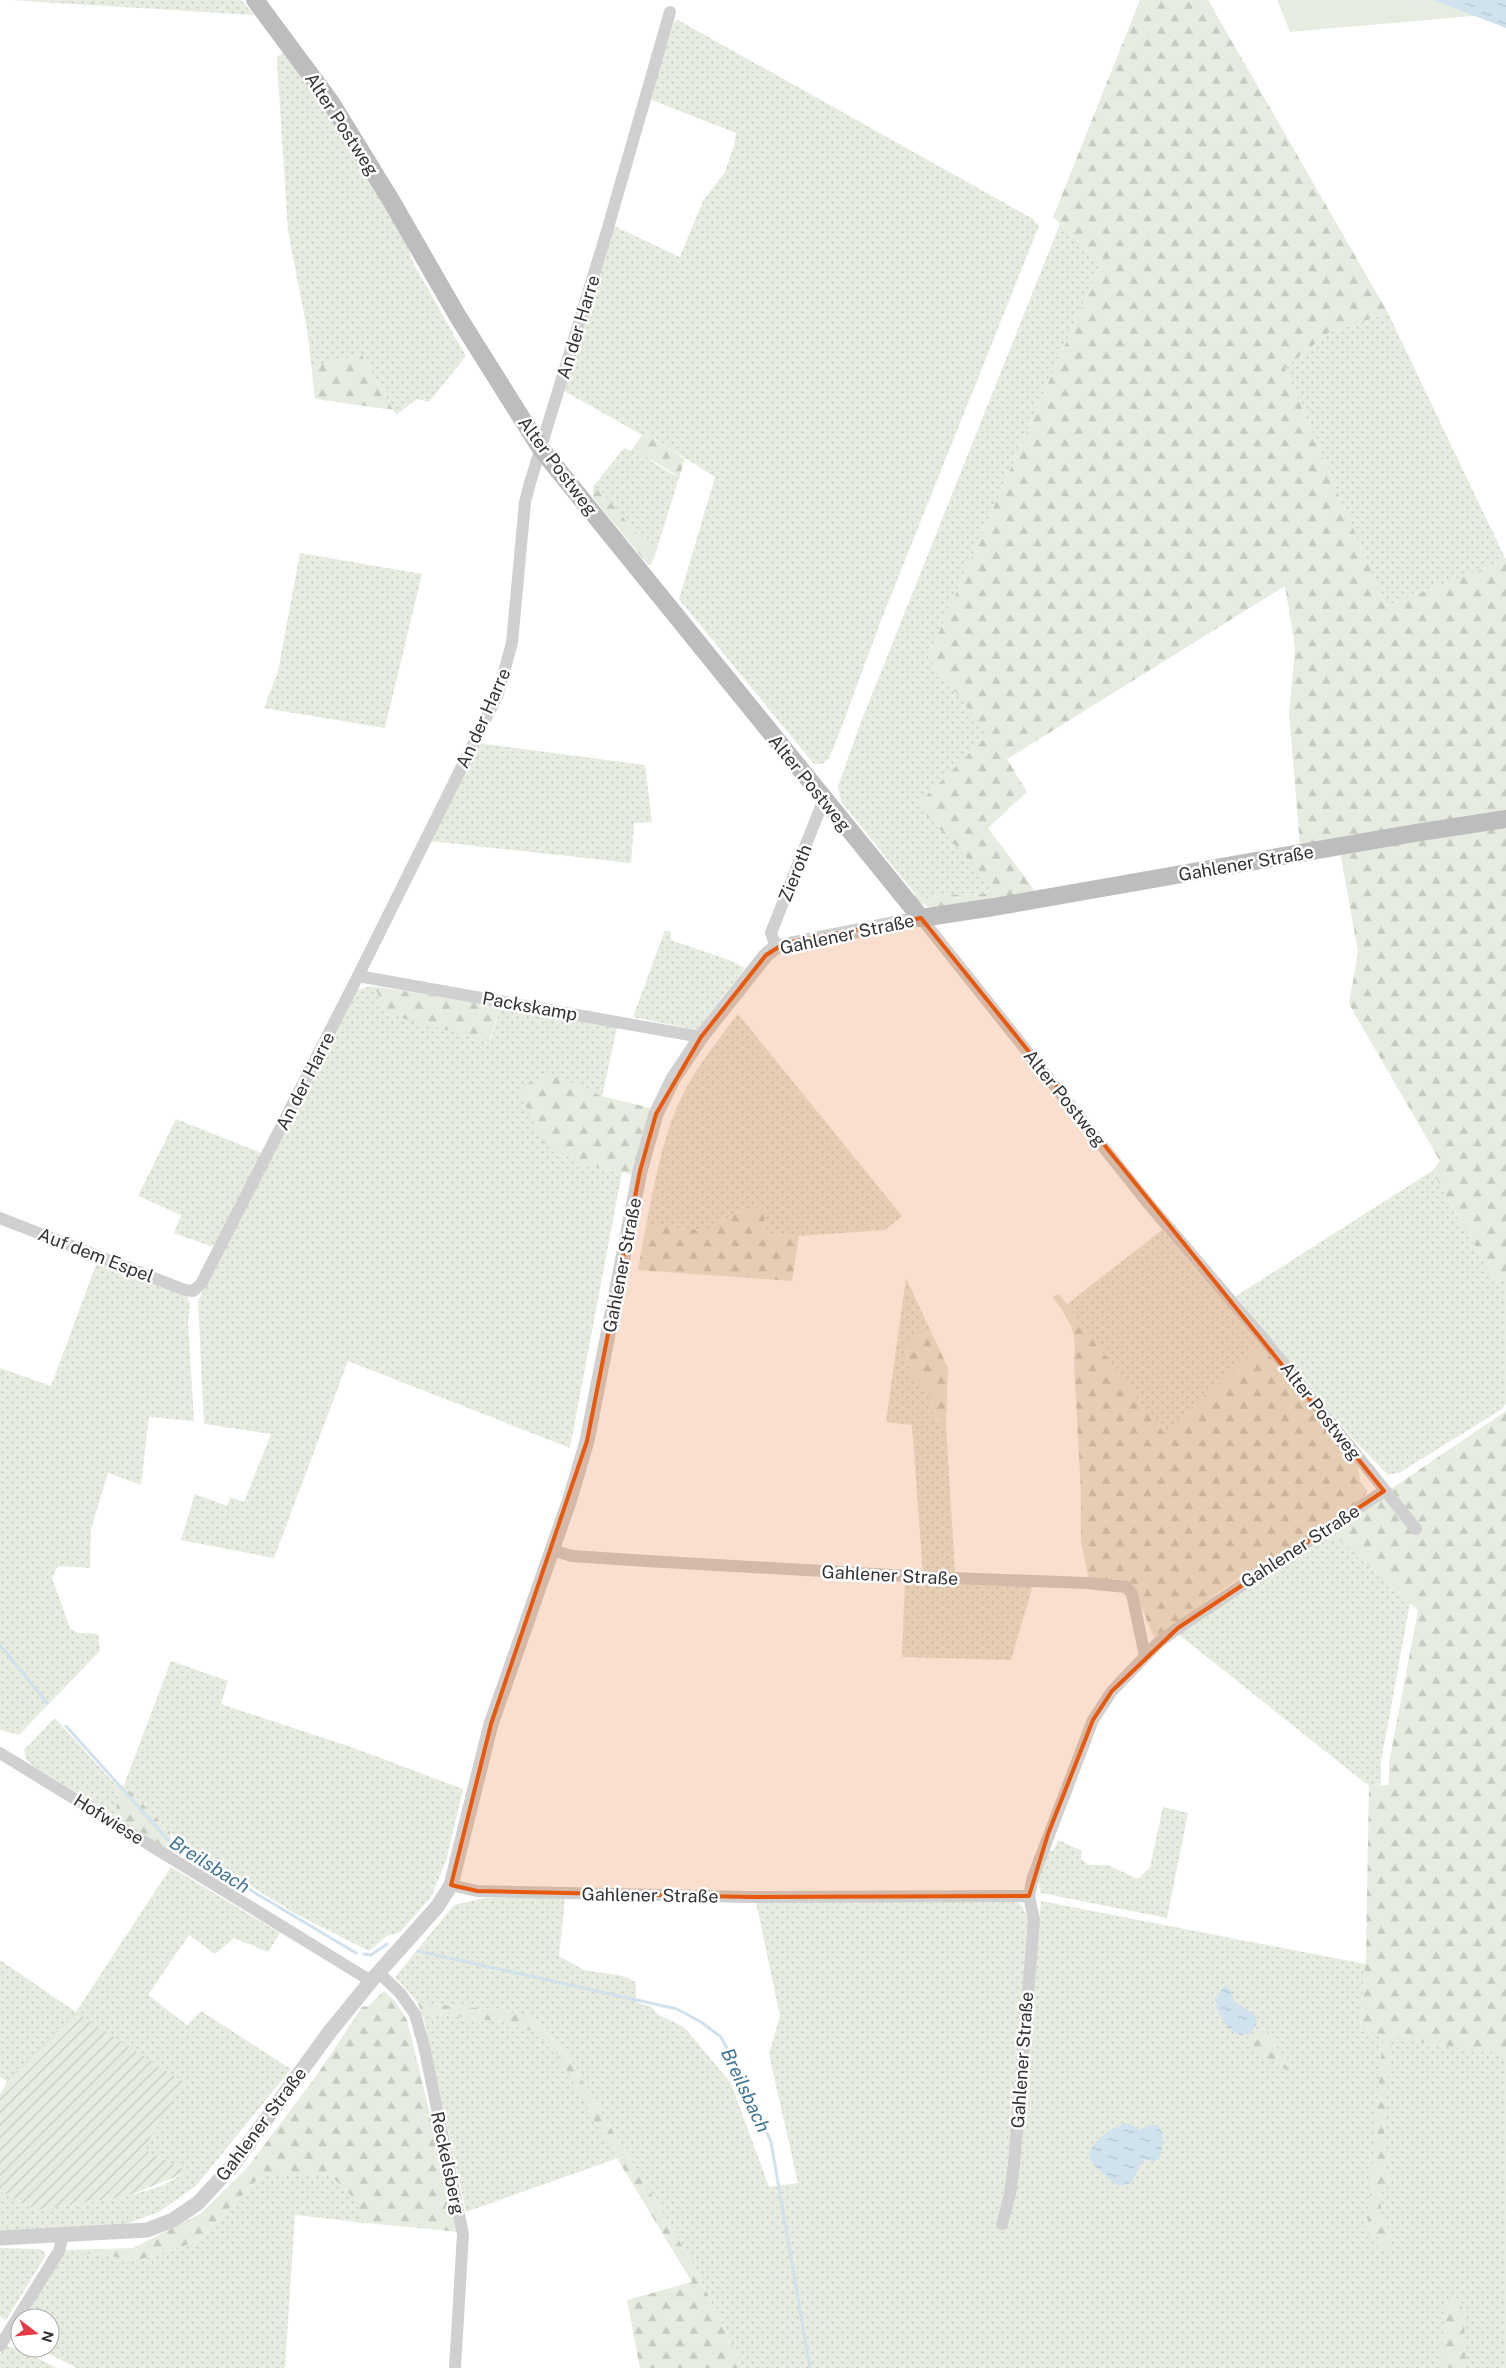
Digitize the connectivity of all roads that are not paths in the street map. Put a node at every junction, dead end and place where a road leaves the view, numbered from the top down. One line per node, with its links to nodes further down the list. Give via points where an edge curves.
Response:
1 (255, 0): 3 (main road, Alter Postweg, via 330,100)
2 (670, 12): 3 (street, An der Harre)
3 (541, 449): 4 (main road, Alter Postweg); 8 (street, An der Harre, via 525,502 512,643 498,694)
4 (824, 799): 6 (main road, Alter Postweg); 7 (street, Zieroth, via 771,934)
5 (1506, 819): 6 (main road, Gahlener Straße)
6 (921, 918): 7 (street, Gahlener Straße); 12 (street, Alter Postweg, via 1147,1202 1309,1395)
7 (776, 947): 9 (street, Gahlener Straße, via 766,955)
8 (358, 976): 9 (street, Packskamp); 11 (street, An der Harre, via 201,1284)
9 (701, 1037): 14 (street, Gahlener Straße, via 673,1079 653,1124 640,1171 587,1441)
10 (0, 1218): 11 (street, Auf dem Espel)
11 (192, 1290)
12 (1384, 1492): 13 (street, Alter Postweg); 15 (street, Gahlener Straße, via 1178,1628)
13 (1416, 1529)
14 (552, 1550): 15 (street, Gahlener Straße, via 572,1556 1126,1587 1132,1594 1141,1626); 17 (street, Gahlener Straße, via 491,1724)
15 (1145, 1656): 18 (street, Gahlener Straße, via 1112,1691 1093,1720 1048,1834)
16 (0, 1753): 19 (street, Hofwiese)
17 (450, 1884): 18 (street, Gahlener Straße, via 477,1891 750,1897); 19 (street, Gahlener Straße, via 437,1907)
18 (1029, 1896): 20 (street, Gahlener Straße, via 1034,1920 1014,2164)
19 (375, 1977): 21 (street, Gahlener Straße, via 326,2037 233,2165 198,2202 173,2220 147,2230); 24 (street, Reckelsberg, via 400,1993 415,2014 464,2234)
20 (1002, 2224)
21 (63, 2235): 22 (street, Gahlener Straße); 23 (street, via 58,2251)
22 (0, 2238)
23 (0, 2346)
24 (455, 2368)

